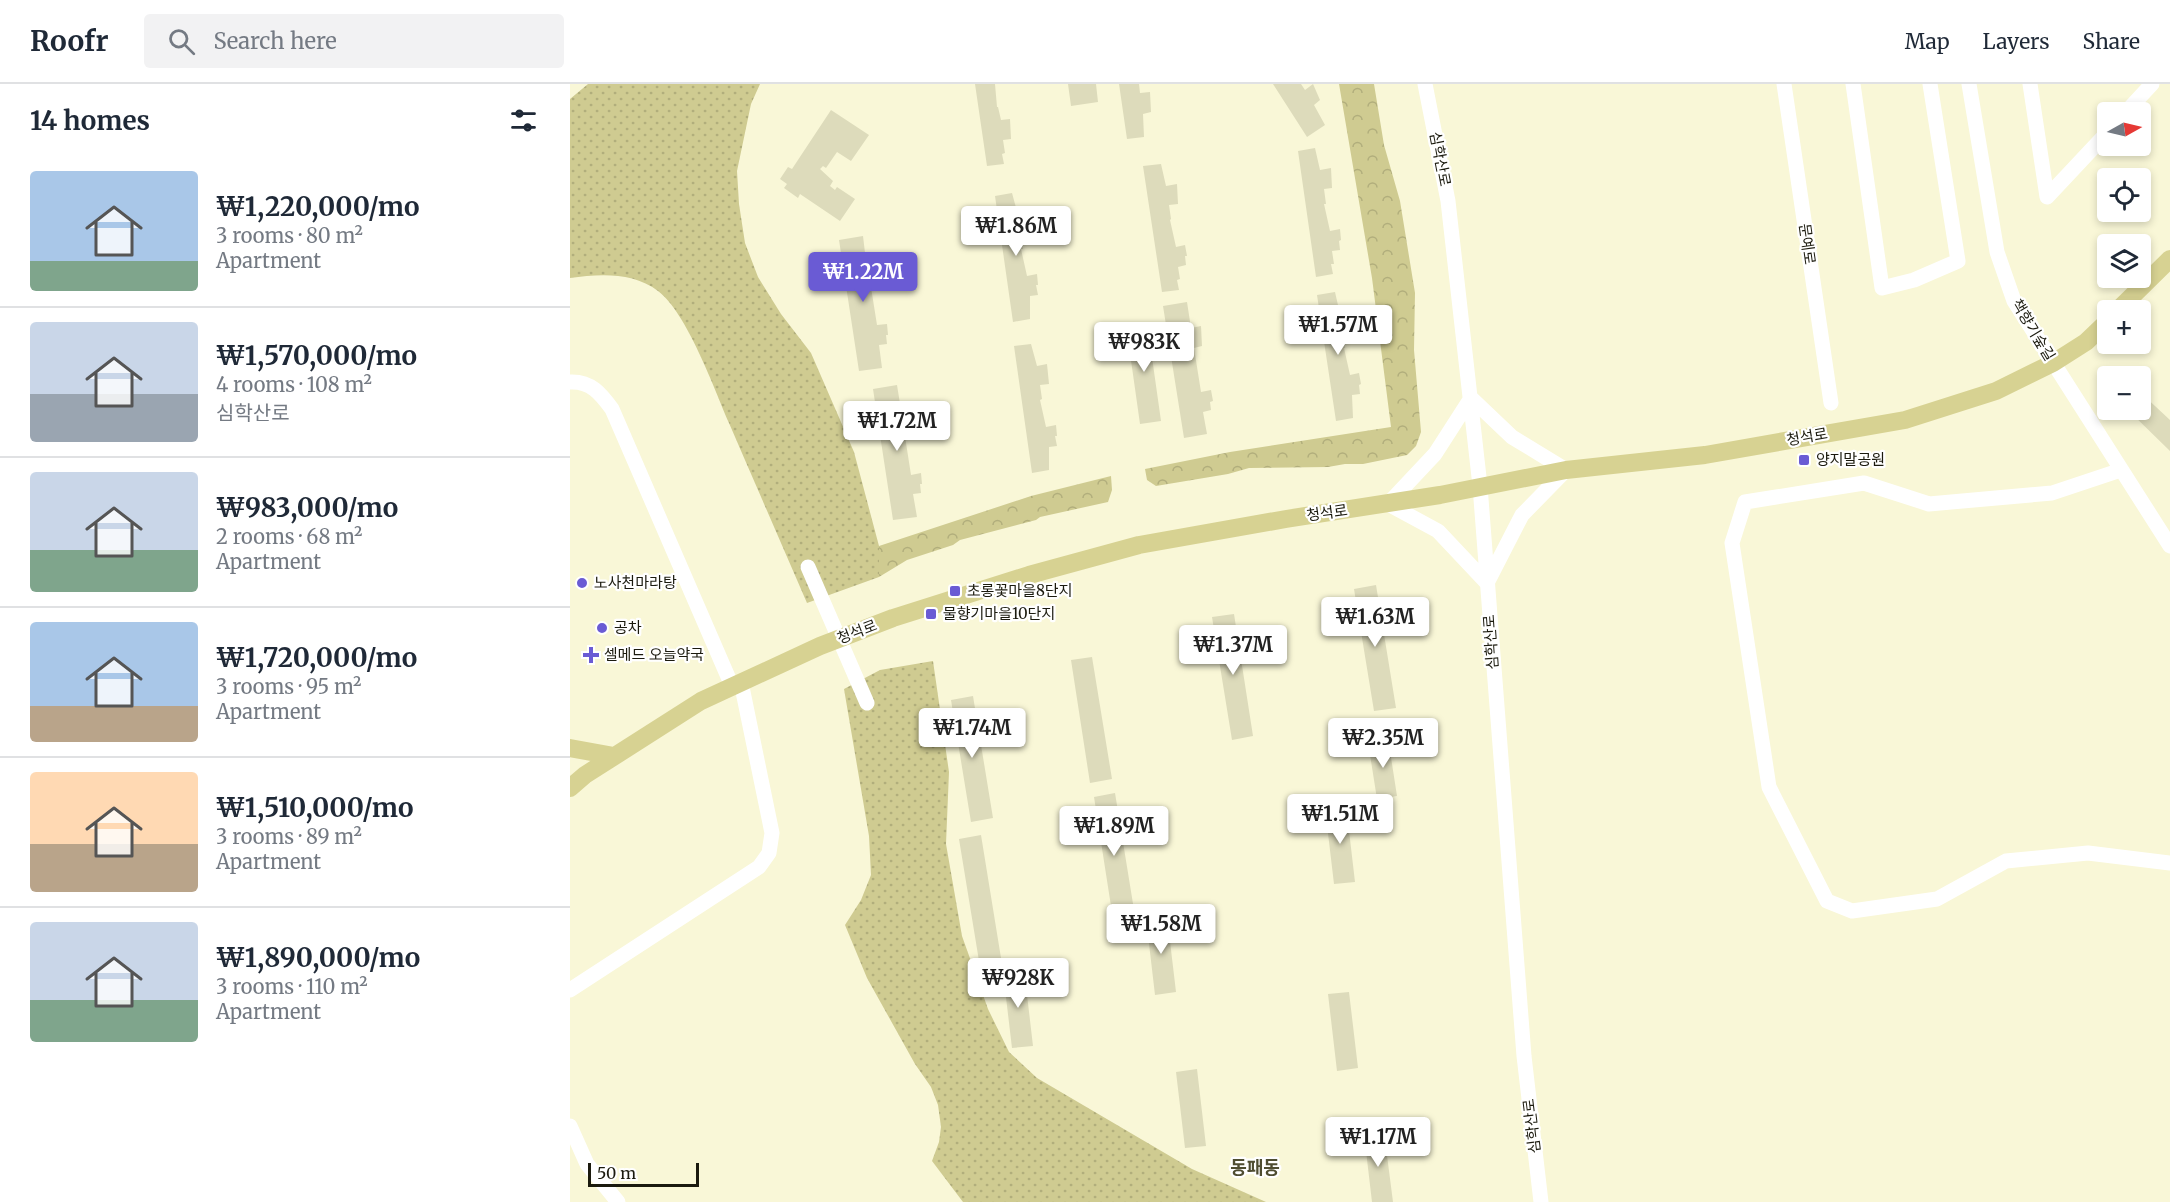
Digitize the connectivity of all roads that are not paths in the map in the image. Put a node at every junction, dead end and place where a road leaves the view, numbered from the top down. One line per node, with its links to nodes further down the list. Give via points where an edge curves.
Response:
1 (1425, 84): 15 (street, 심학산로, via 1448,201)
2 (1784, 84): 16 (street, 문예로)
3 (1853, 84): 4 (street, via 1882,288 1914,280 1958,261)
4 (1930, 84)
5 (1969, 84): 13 (street, 책향기숲길, via 1997,252 2014,301)
6 (2030, 84): 9 (street, via 2047,197)
7 (2152, 84): 8 (street)
8 (2135, 102)
9 (2097, 144)
10 (2170, 259): 11 (main road)
11 (2128, 300)
12 (2097, 332): 13 (main road, 청석로)
13 (2053, 363): 17 (main road, 청석로, via 1996,391 1905,420 1705,455); 18 (street, 책향기숲길)
14 (570, 382): 24 (street, via 598,390 612,409)
15 (1471, 398): 17 (street, via 1512,436); 19 (street, 심학산로); 20 (street, via 1435,454)
16 (1831, 403)
17 (1566, 470): 19 (main road, 청석로); 23 (street, via 1522,514)
18 (2121, 470): 21 (street, 책향기숲길); 29 (street, via 2052,493 1929,504 1864,483 1745,502 1732,543 1769,787 1827,901 1852,911 1937,899 2006,861 2088,853)
19 (1480, 486): 20 (main road, 청석로); 23 (street, 심학산로)
20 (1388, 504): 23 (street, via 1438,531); 24 (main road, 청석로, via 1139,545 1051,569 893,618)
21 (2169, 541)
22 (808, 567): 25 (street)
23 (1487, 583): 33 (street, 심학산로, via 1524,1056)
24 (736, 684): 27 (main road, 청석로, via 701,701); 30 (street, via 772,833 769,853 759,867)
25 (867, 703)
26 (570, 748): 27 (main road)
27 (614, 756): 28 (main road, 청석로)
28 (570, 788)
29 (2170, 863)
30 (570, 990)
31 (570, 1126): 32 (street, via 587,1164)
32 (618, 1202)
33 (1541, 1202)

